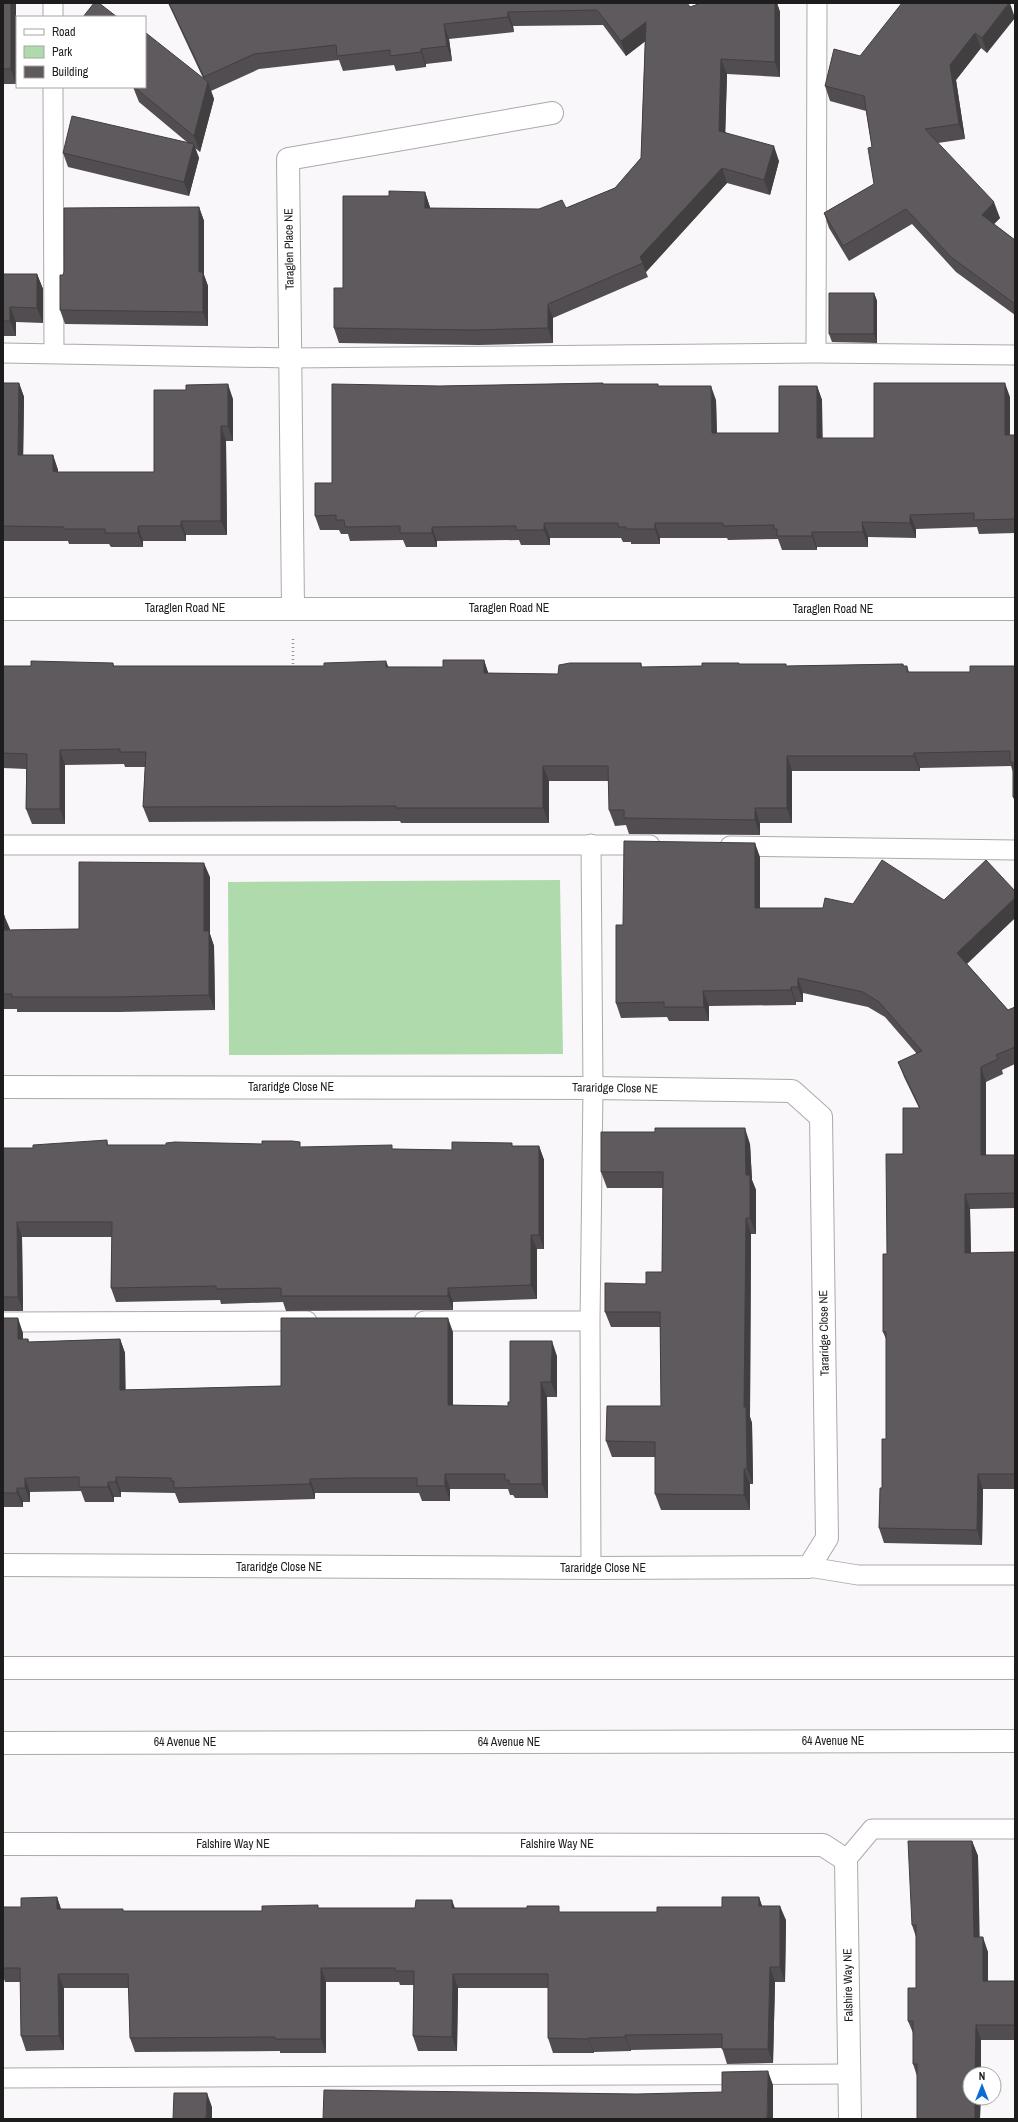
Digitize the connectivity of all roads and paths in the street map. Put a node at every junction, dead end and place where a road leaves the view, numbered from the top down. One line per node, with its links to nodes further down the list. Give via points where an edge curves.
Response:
1 (53, 3): 3 (lane)
2 (817, 3): 8 (lane)
3 (53, 16)
4 (53, 88): 7 (lane)
5 (552, 113): 10 (street, Taraglen Place NE, via 288,159)
6 (3, 353): 7 (lane)
7 (54, 353): 10 (lane)
8 (816, 353): 9 (lane); 10 (lane)
9 (1015, 355)
10 (290, 358): 11 (street, Taraglen Place NE)
11 (293, 608): 12 (street, Taraglen Road NE); 13 (street, Taraglen Road NE); 14 (path)
12 (3, 609)
13 (1015, 609)
14 (293, 671)
15 (591, 844): 16 (lane); 17 (lane); 21 (lane)
16 (3, 845)
17 (669, 845)
18 (708, 845): 19 (lane)
19 (1015, 850)
20 (3, 1087): 21 (street, Tararidge Close NE)
21 (593, 1088): 24 (lane); 27 (street, Tararidge Close NE, via 792,1091 821,1117 827,1538)
22 (328, 1321): 25 (lane)
23 (408, 1321): 24 (lane)
24 (590, 1321): 28 (lane)
25 (3, 1322)
26 (3, 1566): 28 (street, Tararidge Close NE)
27 (809, 1567): 28 (street, Tararidge Close NE); 29 (lane, via 858,1575)
28 (591, 1568)
29 (1015, 1575)
30 (3, 1668): 31 (street)
31 (1015, 1668)
32 (1015, 1740): 33 (street, 64 Avenue NE)
33 (3, 1742)
34 (1015, 1829): 36 (lane, via 872,1829)
35 (3, 1844): 36 (street, Falshire Way NE, via 823,1845)
36 (846, 1860): 37 (street, Falshire Way NE)
37 (850, 2074): 38 (lane); 39 (street, Falshire Way NE)
38 (3, 2078)
39 (850, 2119)

